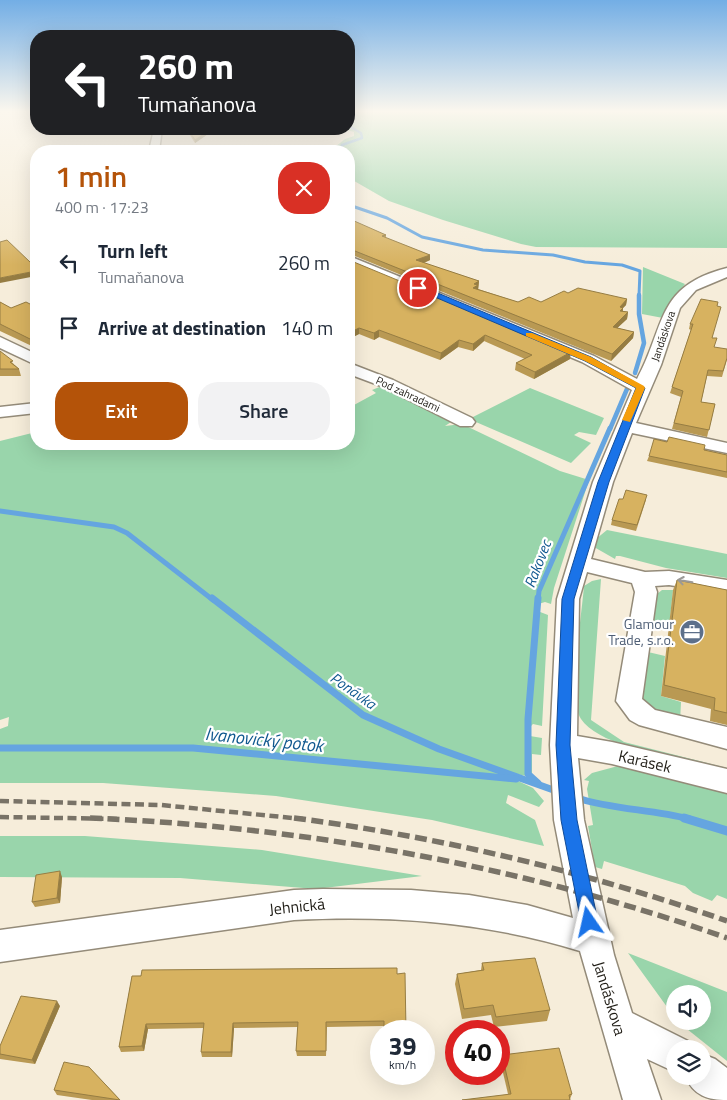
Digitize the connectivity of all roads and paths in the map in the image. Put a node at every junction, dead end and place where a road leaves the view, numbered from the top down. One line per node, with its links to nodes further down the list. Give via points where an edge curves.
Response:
1 (355, 262): 6 (street, via 588,359)
2 (727, 272): 6 (street, Jandáskova, via 691,287 676,301 653,365)
3 (0, 342): 4 (street)
4 (30, 357)
5 (355, 371): 9 (street, Pod zahradami)
6 (640, 388): 10 (street, Jandáskova)
7 (30, 409): 8 (street)
8 (0, 412)
9 (466, 422)
10 (624, 426): 11 (street); 12 (street, Jandáskova)
11 (727, 448)
12 (578, 563): 13 (street); 16 (street, Jandáskova, via 568,599)
13 (642, 579): 14 (street, one-way to 13, via 669,578); 15 (street, via 646,592 629,701 648,718)
14 (727, 587)
15 (727, 738)
16 (563, 745): 17 (street, Karásek); 18 (street, Jandáskova, via 568,813)
17 (727, 780)
18 (593, 939): 19 (street, Jehnická, via 527,920 474,912 344,902 294,905); 20 (street, Jandáskova)
19 (0, 946)
20 (618, 1024): 21 (street); 24 (street, Jandáskova)
21 (666, 1049)
22 (711, 1079): 23 (street)
23 (727, 1091)
24 (642, 1100)

